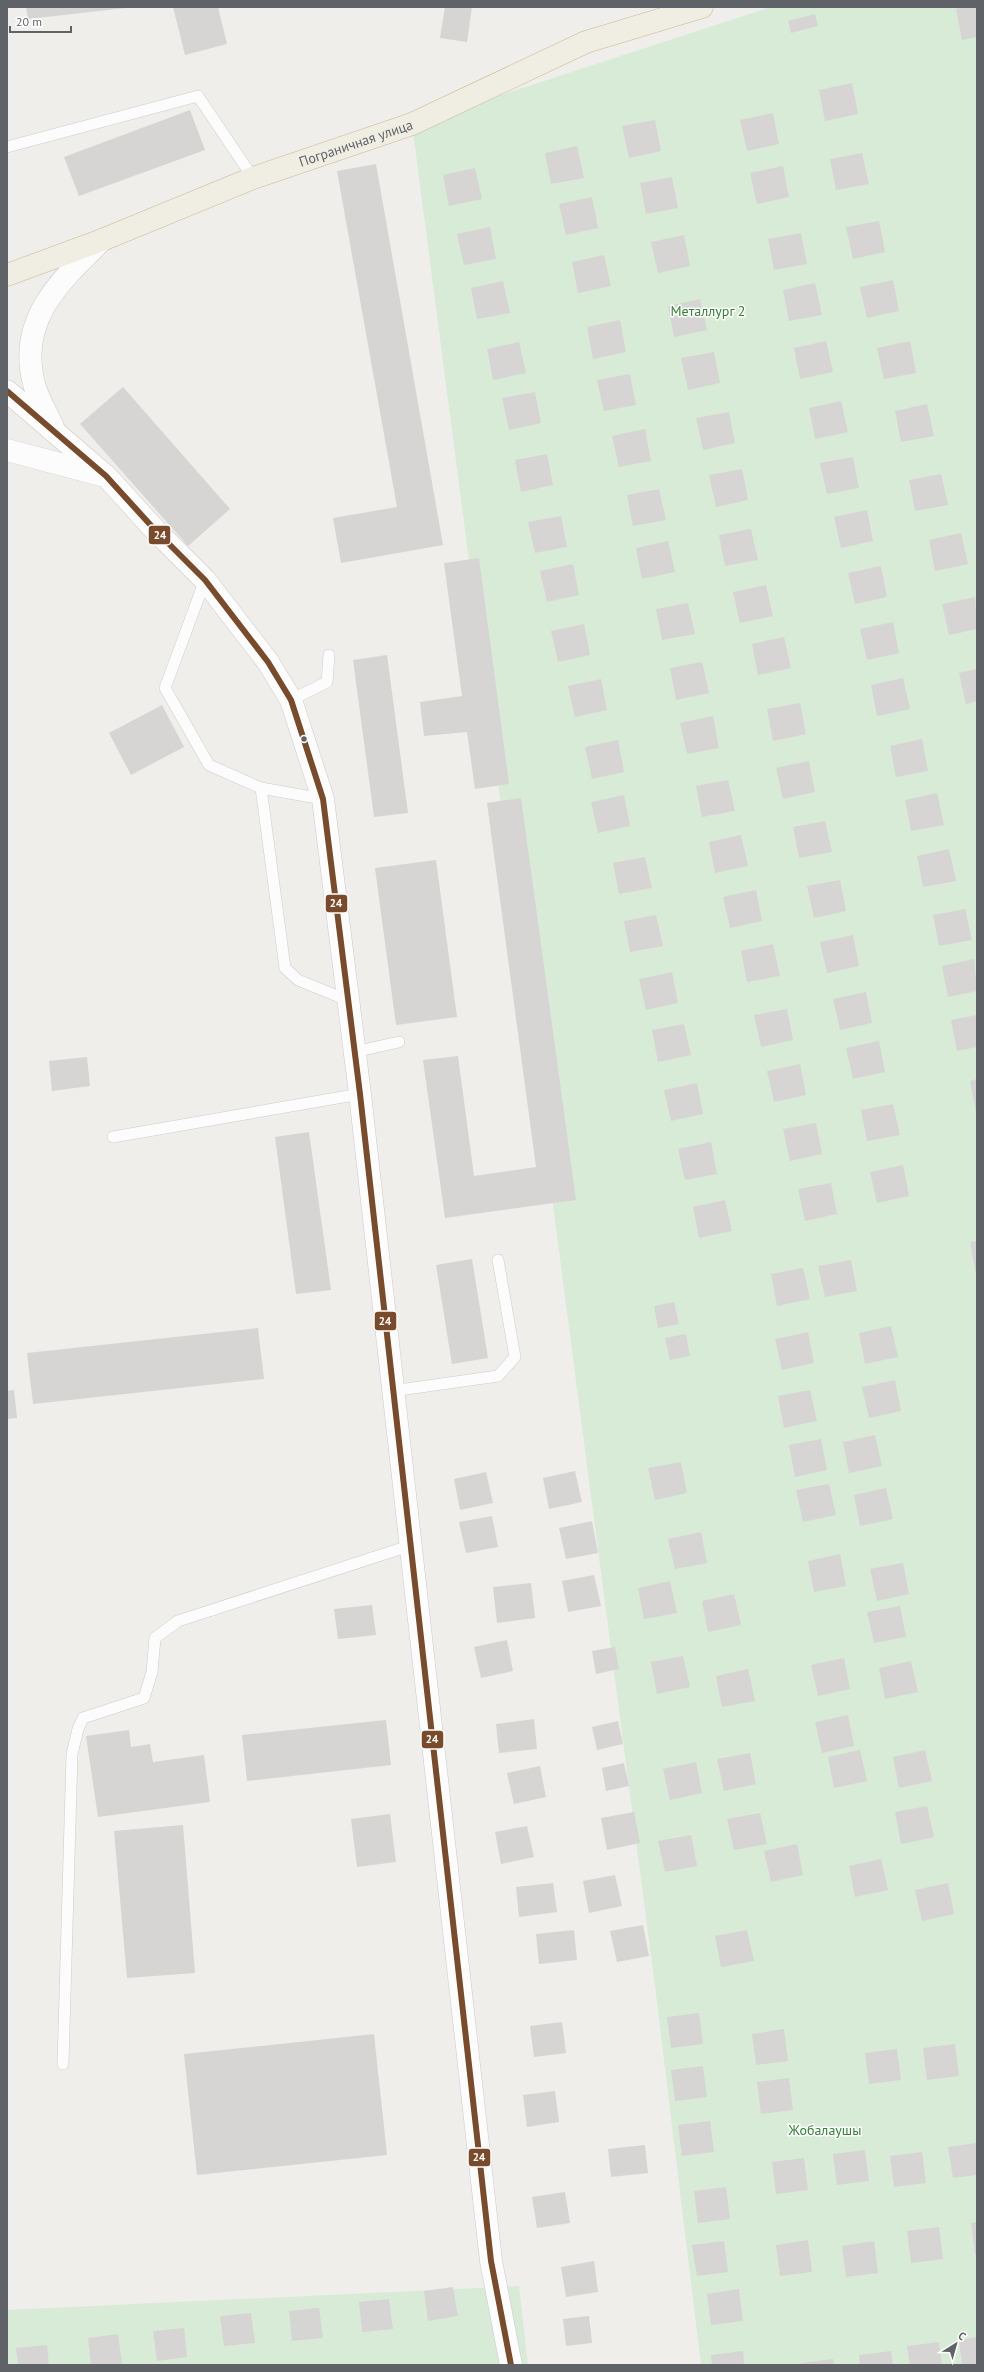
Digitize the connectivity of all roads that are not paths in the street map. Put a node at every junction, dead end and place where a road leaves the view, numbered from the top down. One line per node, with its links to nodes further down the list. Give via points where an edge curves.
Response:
1 (702, 7): 3 (highway, Пограничная улица, via 586,42 412,124)
2 (7, 147): 3 (lane, via 198,96)
3 (253, 178): 4 (highway, Пограничная улица)
4 (102, 240): 5 (highway, Пограничная улица); 7 (main road, via 50,294 37,321 30,350 34,385)
5 (7, 275)
6 (7, 391): 7 (main road)
7 (55, 432): 9 (main road)
8 (7, 450): 9 (main road)
9 (106, 476): 10 (main road)
10 (205, 580): 12 (main road, via 268,662); 13 (lane, via 165,688 209,765)
11 (329, 655): 12 (lane, via 327,682)
12 (291, 700): 14 (main road)
13 (261, 788): 14 (lane); 15 (lane, via 285,968 298,980)
14 (323, 799): 15 (main road)
15 (348, 1000): 17 (main road)
16 (399, 1042): 17 (lane)
17 (354, 1052): 18 (main road)
18 (360, 1094): 19 (lane); 21 (main road)
19 (113, 1137)
20 (498, 1260): 21 (lane, via 515,1357 498,1376)
21 (392, 1391): 22 (main road)
22 (410, 1546): 23 (lane, via 178,1621 155,1638 152,1672 144,1698 83,1718 72,1754); 24 (main road, via 490,2253)
23 (63, 2064)
24 (511, 2365)

